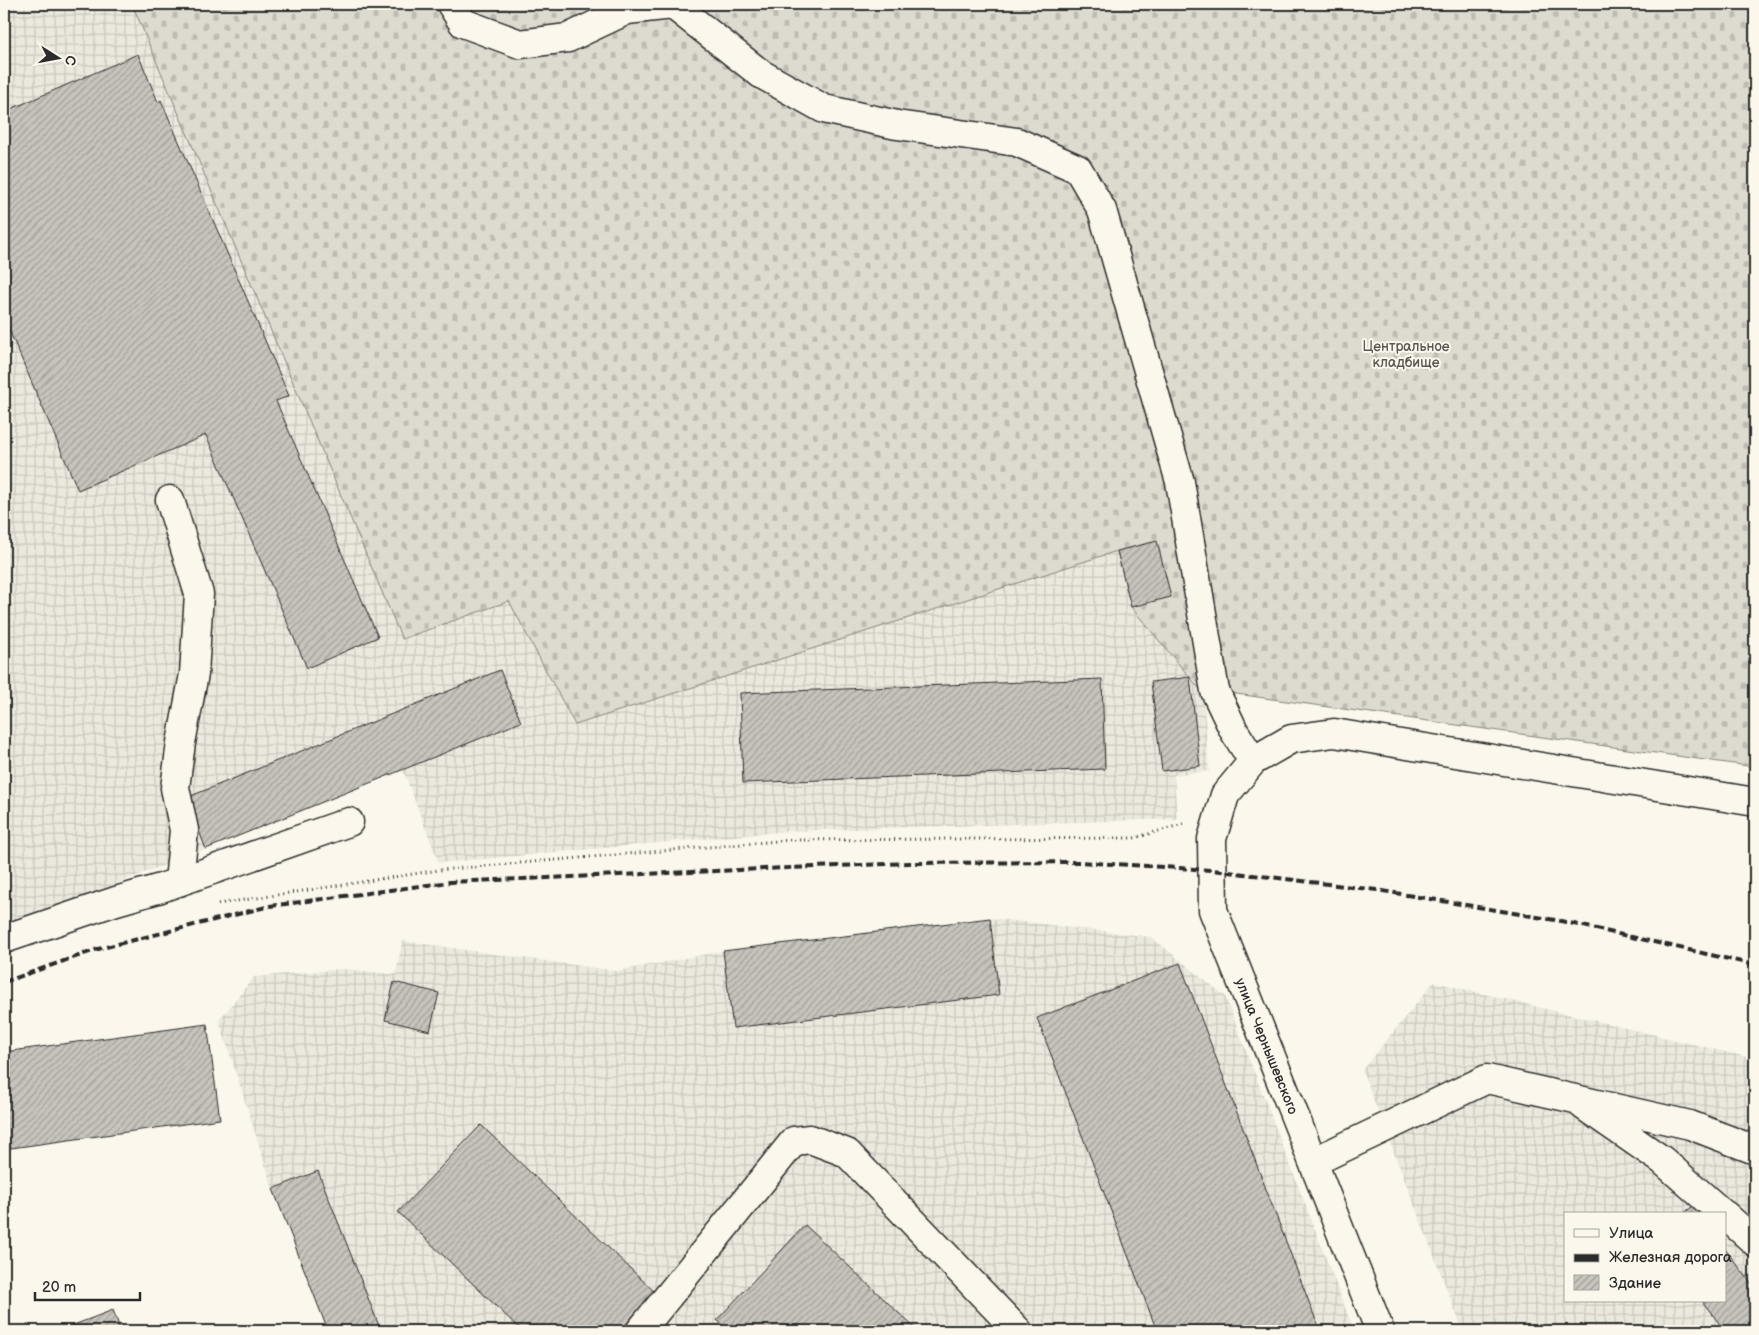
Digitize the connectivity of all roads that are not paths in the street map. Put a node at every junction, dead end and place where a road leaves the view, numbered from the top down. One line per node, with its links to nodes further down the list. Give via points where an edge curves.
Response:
1 (451, 4): 3 (street, via 463,23 520,44 568,38 627,10 674,5 761,74 824,109 897,125 1017,142 1078,170 1102,210 1180,482 1215,691)
2 (170, 500): 6 (street, via 199,594 194,674 175,788 184,830)
3 (1253, 761): 4 (street, via 1291,739 1334,733); 10 (street, улица Чернышевского, via 1225,795 1212,839 1213,910)
4 (1755, 802)
5 (349, 822): 6 (street)
6 (179, 882): 7 (street)
7 (4, 939)
8 (1573, 1098): 9 (street, via 1690,1125); 10 (street, via 1488,1079); 11 (street, via 1662,1160)
9 (1755, 1150)
10 (1313, 1162): 16 (street, улица Чернышевского)
11 (1721, 1212)
12 (1726, 1217): 13 (street)
13 (1755, 1242)
14 (640, 1331): 15 (street, via 794,1141 810,1140 847,1153)
15 (1018, 1331)
16 (1380, 1331)

